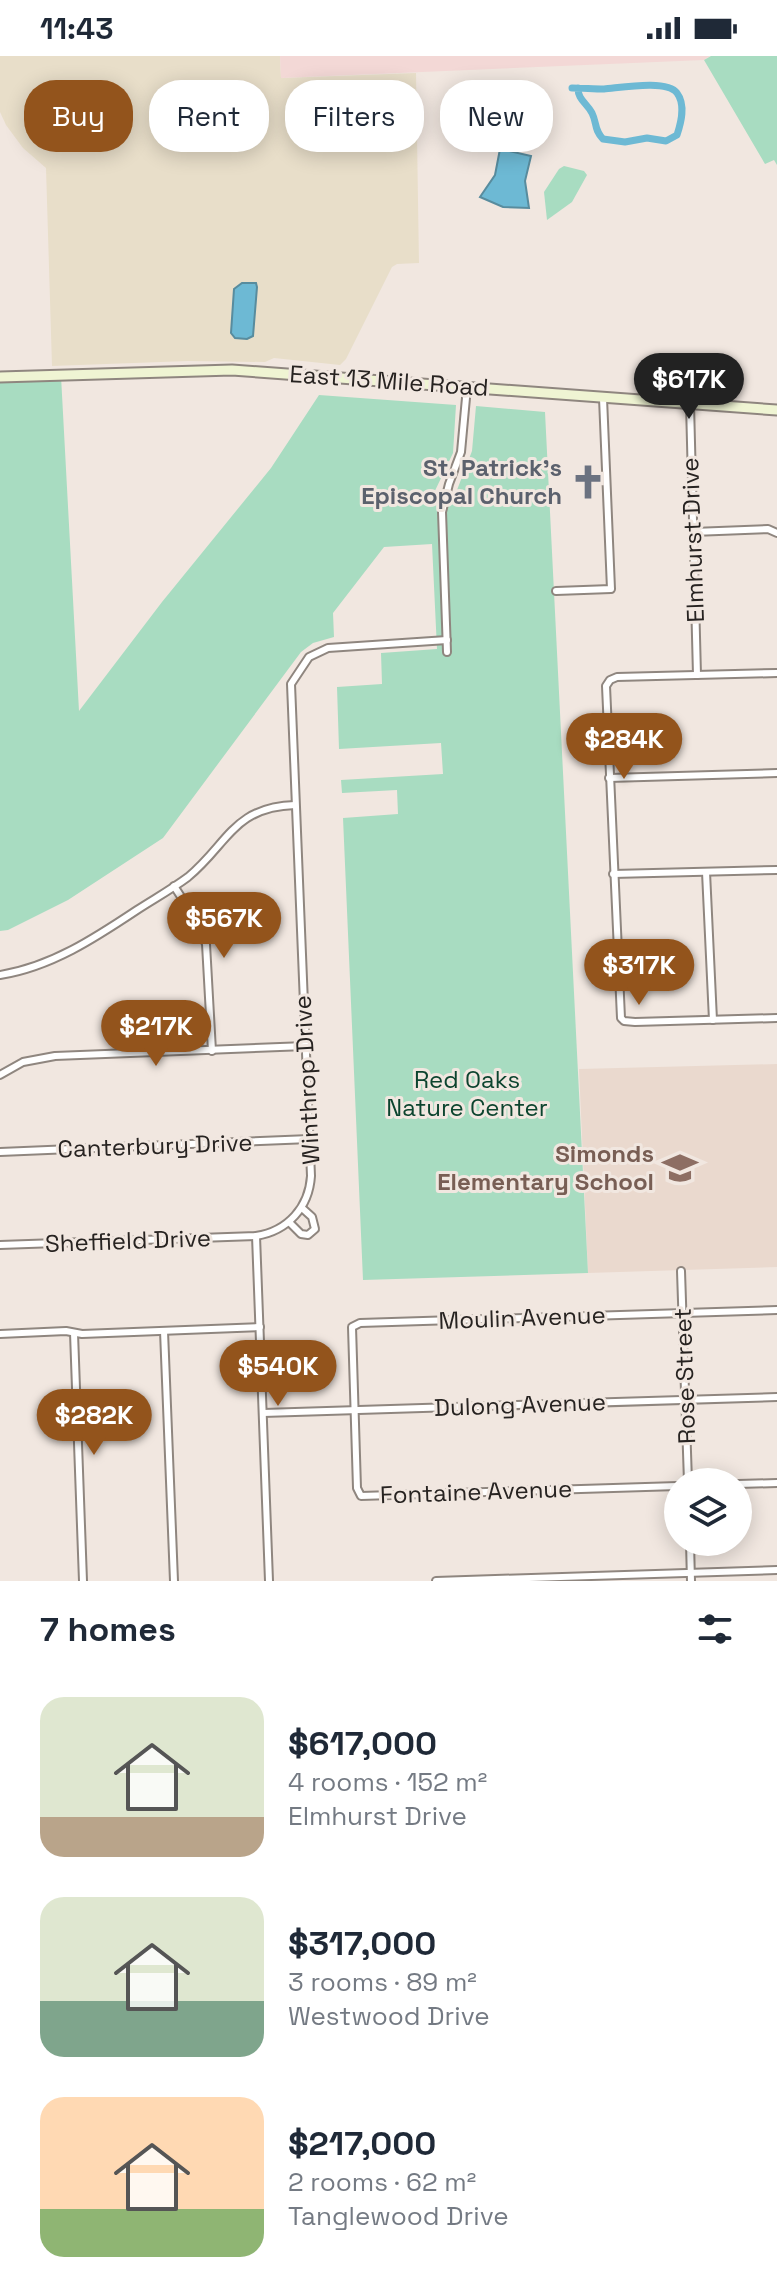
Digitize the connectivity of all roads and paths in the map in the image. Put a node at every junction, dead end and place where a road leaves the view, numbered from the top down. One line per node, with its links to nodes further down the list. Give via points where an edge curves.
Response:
1 (0, 377): 2 (main road, East 13 Mile Road, via 217,370)
2 (467, 387): 3 (main road, East 13 Mile Road); 9 (street, via 461,452 442,512)
3 (603, 398): 4 (main road, East 13 Mile Road); 8 (street, via 611,589)
4 (690, 404): 5 (main road, East 13 Mile Road); 6 (street, Elmhurst Drive)
5 (777, 410)
6 (693, 532): 7 (street); 12 (street, Elmhurst Drive)
7 (777, 533)
8 (556, 591)
9 (447, 640): 10 (street); 15 (street, Winthrop Drive, via 328,648 309,657 291,684)
10 (447, 652)
11 (777, 673): 12 (street)
12 (697, 675): 14 (street, via 610,680)
13 (777, 773): 14 (street)
14 (609, 778): 18 (street)
15 (295, 805): 19 (street, via 242,820); 23 (street, Winthrop Drive)
16 (777, 870): 17 (street)
17 (706, 872): 18 (street); 22 (street)
18 (613, 874): 22 (street, via 621,1018)
19 (174, 886): 20 (street, via 71,951); 24 (street, via 206,944)
20 (0, 975)
21 (777, 1018): 22 (street)
22 (713, 1020)
23 (306, 1046): 24 (street); 26 (street, Winthrop Drive)
24 (212, 1051): 25 (street, via 43,1058)
25 (0, 1075)
26 (310, 1139): 27 (street, Canterbury Drive); 28 (street, Winthrop Drive, via 311,1184)
27 (0, 1152)
28 (302, 1208): 29 (street); 29 (street, Winthrop Drive, via 315,1229 301,1234)
29 (289, 1222): 30 (street)
30 (256, 1236): 31 (street, Sheffield Drive); 35 (street)
31 (0, 1245)
32 (681, 1271): 34 (street, Rose Street)
33 (777, 1310): 34 (street, Moulin Avenue)
34 (682, 1313): 40 (street, Rose Street); 41 (street, Moulin Avenue, via 356,1324)
35 (260, 1327): 36 (street); 42 (street)
36 (164, 1331): 37 (street); 51 (street)
37 (74, 1333): 38 (street); 50 (street)
38 (0, 1334)
39 (777, 1397): 40 (street, Dulong Avenue)
40 (685, 1400): 41 (street, Dulong Avenue); 43 (street, Rose Street)
41 (354, 1411): 42 (street, Dulong Avenue); 46 (street, Fontaine Avenue, via 361,1496)
42 (263, 1413): 52 (street)
43 (687, 1468)
44 (777, 1483): 45 (street)
45 (752, 1484)
46 (664, 1486)
47 (690, 1556): 49 (street)
48 (777, 1570): 49 (street)
49 (691, 1577): 53 (street)
50 (83, 1581)
51 (174, 1581)
52 (269, 1581)
53 (436, 1581)

